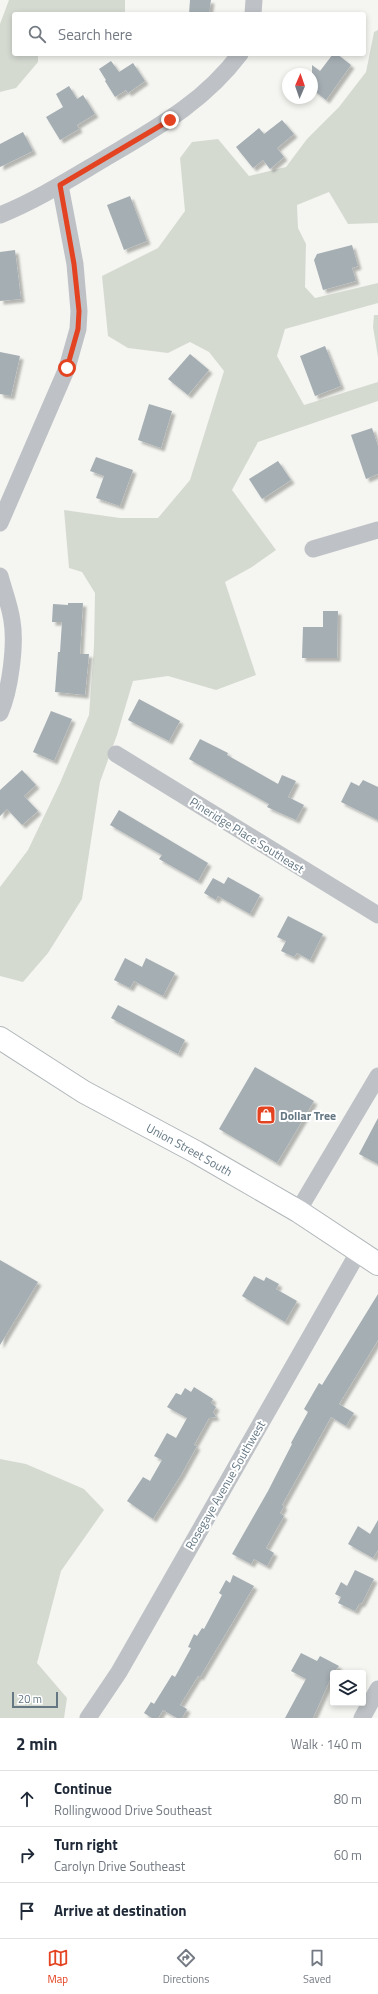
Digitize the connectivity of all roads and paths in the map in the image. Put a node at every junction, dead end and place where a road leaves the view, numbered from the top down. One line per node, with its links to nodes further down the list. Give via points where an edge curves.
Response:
1 (254, 0): 2 (street)
2 (252, 12)
3 (238, 56): 4 (street, via 224,75 195,102 170,120)
4 (60, 185): 5 (street); 6 (street, via 74,264 79,311 78,329 67,368)
5 (0, 215)
6 (0, 523)
7 (378, 530): 8 (street)
8 (313, 548)
9 (0, 576): 10 (street, via 12,621 13,638 9,688)
10 (0, 713)
11 (116, 754): 12 (street, Pineridge Place Southeast)
12 (378, 915)
13 (0, 1038): 15 (main road, Union Street South, via 84,1092)
14 (378, 1076): 15 (street)
15 (298, 1211): 16 (main road, Union Street South)
16 (359, 1251): 17 (main road, Union Street South); 19 (street, Rosegaye Avenue Southwest, via 119,1672)
17 (378, 1264)
18 (378, 1690): 20 (street)
19 (88, 1718)
20 (362, 1718)

